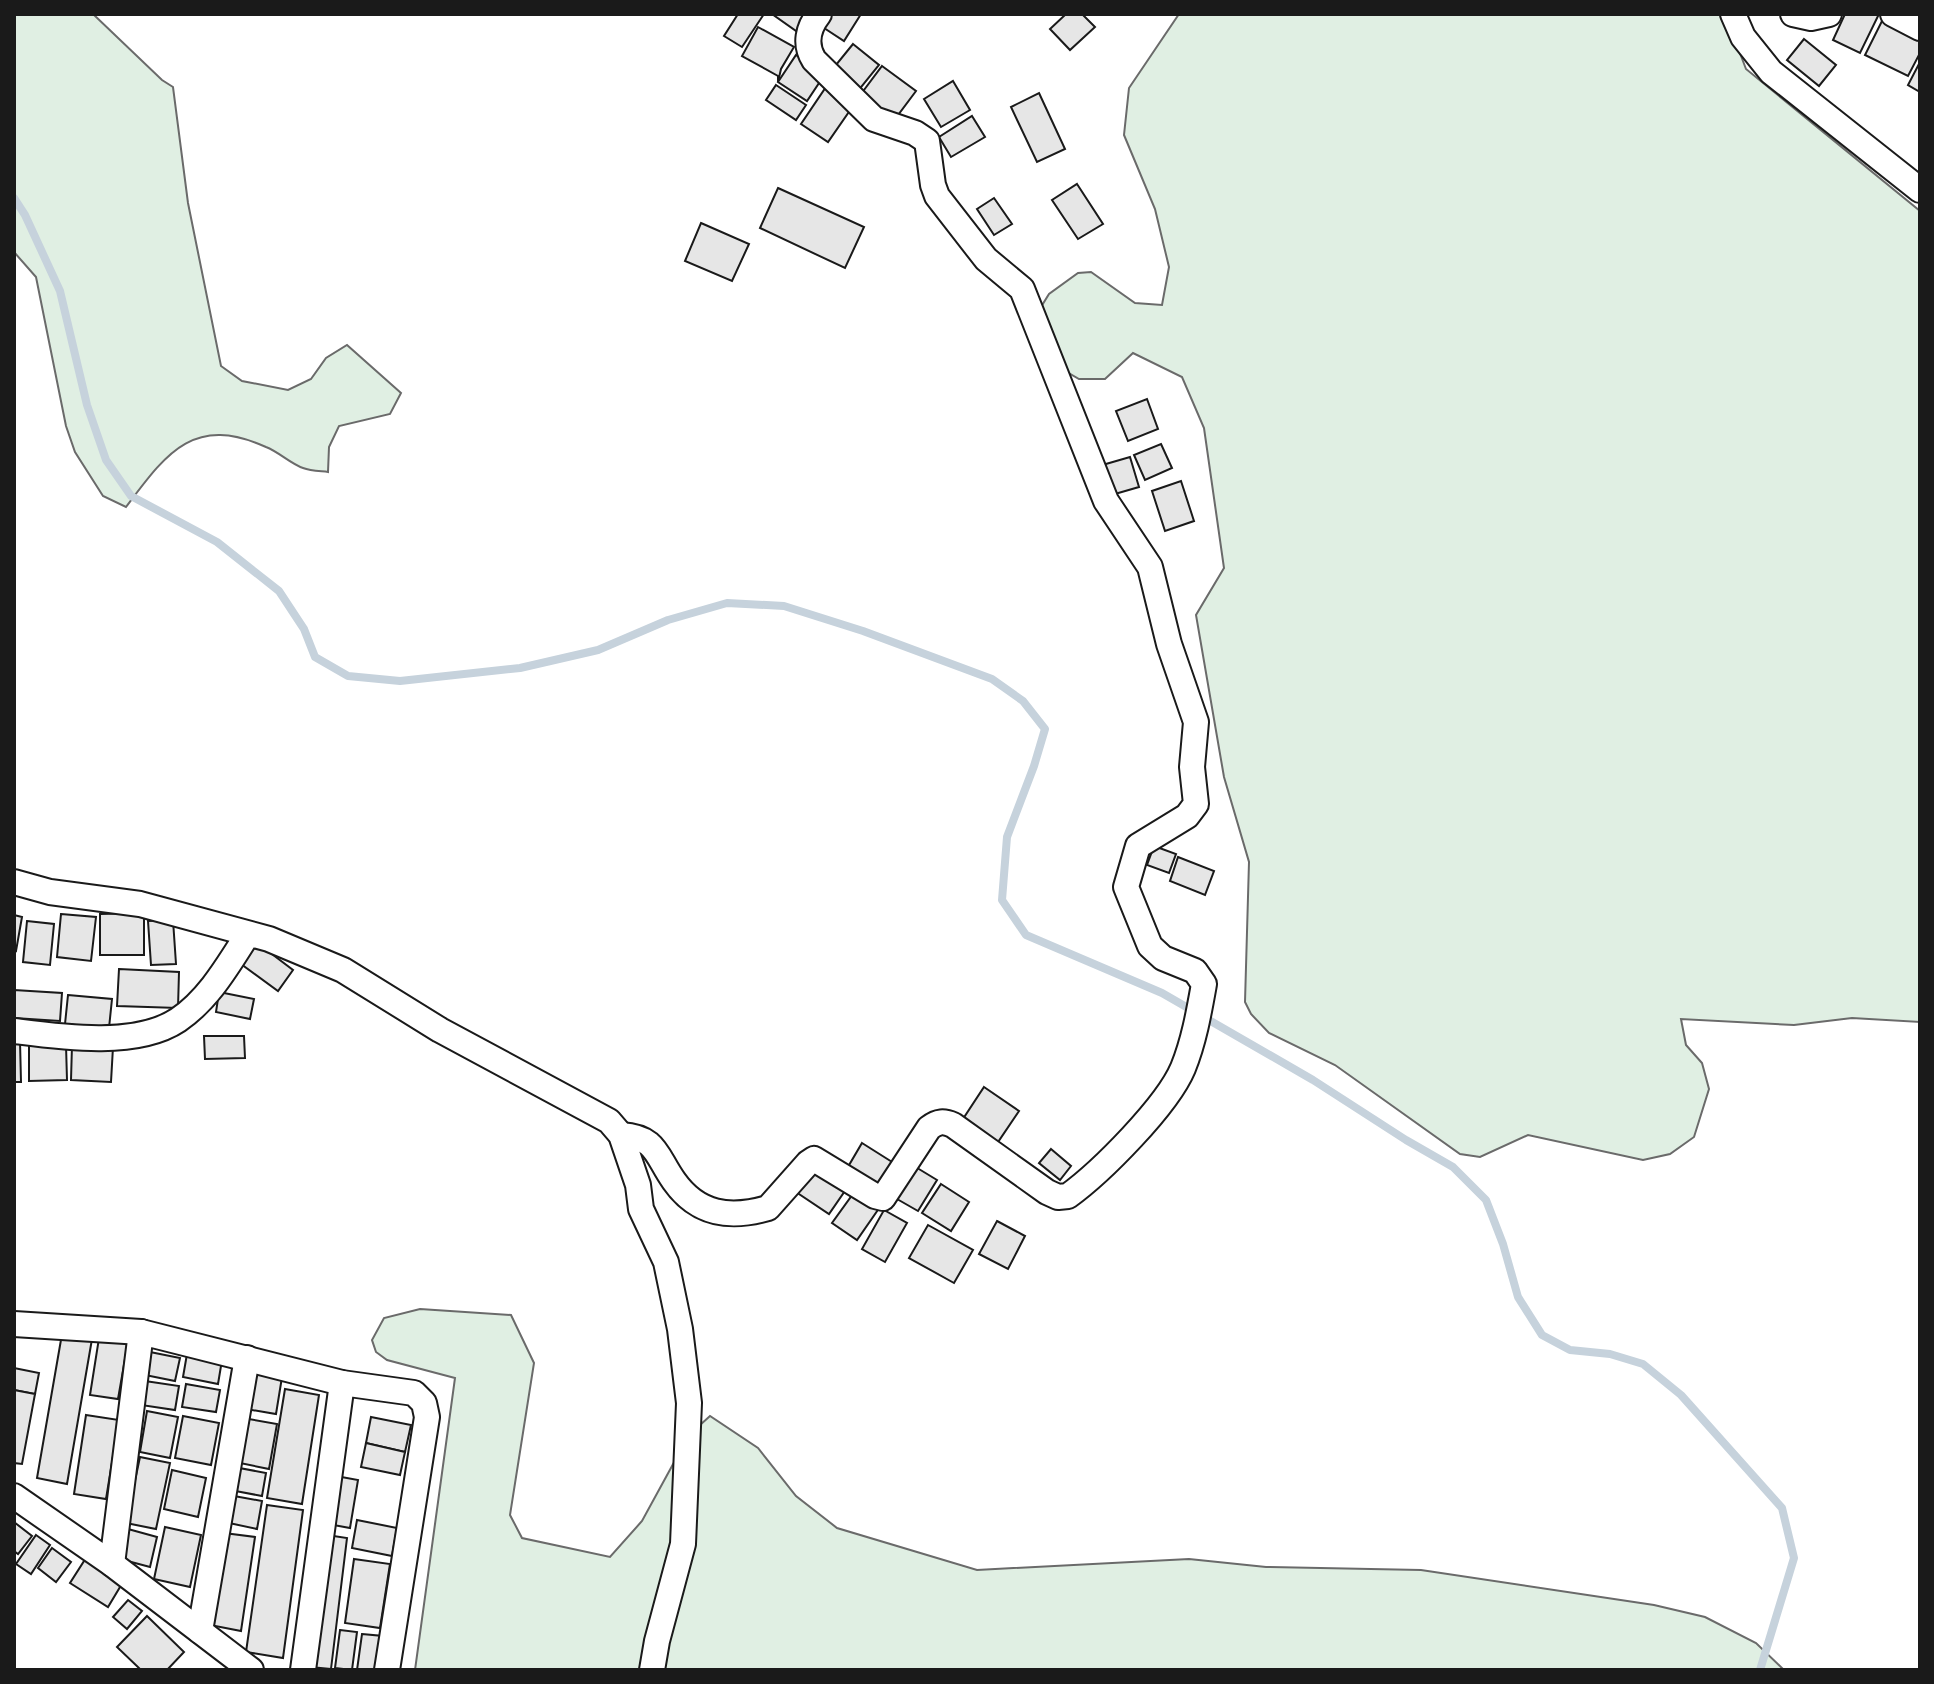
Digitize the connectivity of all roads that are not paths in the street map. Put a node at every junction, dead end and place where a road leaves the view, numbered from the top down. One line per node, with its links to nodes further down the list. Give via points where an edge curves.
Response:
1 (819, 14): 11 (street, via 808,39 814,60 870,116 927,141 937,196 986,259 1022,289 1106,501 1154,577 1169,644 1196,722 1196,804 1187,816 1138,846 1126,887 1150,946 1163,958 1195,971 1204,984 1178,1079 1156,1110 1068,1196 1047,1192 945,1122 929,1128 883,1198 814,1159 768,1208 711,1212 682,1191 651,1144)
2 (1733, 14): 7 (street, via 1743,37 1771,72)
3 (1793, 14): 4 (street)
4 (1829, 14)
5 (1893, 14): 6 (street)
6 (1920, 28)
7 (1920, 190)
8 (14, 882): 9 (street, via 140,904)
9 (248, 934): 10 (street, via 218,982 177,1021 145,1034 104,1038); 11 (street, via 343,970 440,1030 586,1106)
10 (14, 1031)
11 (621, 1135): 22 (street, via 641,1209 666,1262 689,1403 683,1544)
12 (14, 1324): 13 (street)
13 (141, 1332): 14 (street); 17 (street)
14 (247, 1358): 15 (street); 18 (street)
15 (342, 1383): 20 (street); 21 (street, via 414,1393 424,1403 427,1417)
16 (14, 1496): 17 (street)
17 (112, 1564): 18 (street)
18 (200, 1631): 19 (street)
19 (251, 1670)
20 (303, 1670)
21 (387, 1670)
22 (652, 1670)

